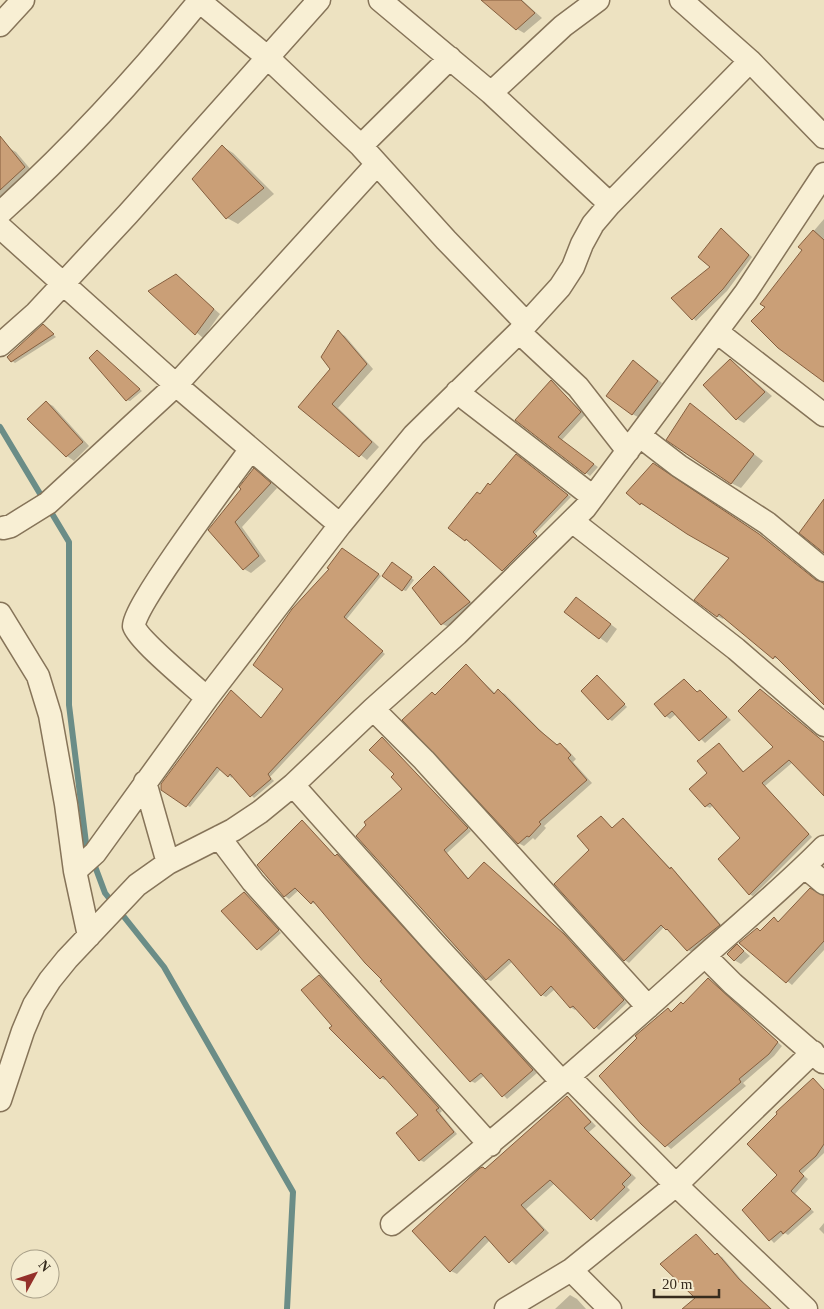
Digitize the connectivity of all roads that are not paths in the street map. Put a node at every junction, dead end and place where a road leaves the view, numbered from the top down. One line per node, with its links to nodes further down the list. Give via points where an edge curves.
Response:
1 (23, 0): 7 (street)
2 (199, 0): 8 (street); 18 (street, via 131,81 48,170)
3 (319, 0): 8 (street)
4 (380, 0): 9 (street)
5 (598, 0): 11 (street, via 562,26)
6 (681, 0): 10 (street)
7 (0, 25)
8 (267, 57): 13 (street); 20 (street, via 128,214)
9 (450, 58): 11 (street); 13 (street)
10 (750, 61): 12 (street); 16 (street)
11 (491, 93): 16 (street)
12 (824, 137)
13 (361, 146): 14 (street)
14 (377, 164): 21 (street); 24 (street)
15 (824, 174): 17 (street)
16 (610, 204): 21 (street, via 593,224 560,287)
17 (817, 205): 22 (street)
18 (0, 213)
19 (0, 227): 20 (street)
20 (61, 284): 23 (street, via 36,313); 24 (street)
21 (522, 327): 25 (street); 27 (street)
22 (717, 332): 26 (street); 27 (street)
23 (0, 345)
24 (176, 385): 28 (street); 32 (street, via 42,506 11,526)
25 (457, 392): 29 (street); 31 (street, via 414,435)
26 (824, 415)
27 (634, 444): 29 (street); 33 (street, via 679,466 767,523)
28 (251, 449): 31 (street); 35 (street, via 134,618 136,630 147,643)
29 (594, 497): 30 (street)
30 (572, 521): 36 (street, via 463,629); 37 (street, via 736,649)
31 (340, 525): 35 (street)
32 (1, 528)
33 (824, 570)
34 (0, 614): 42 (street, via 38,676 50,715 66,804)
35 (207, 698): 38 (street)
36 (373, 709): 39 (street); 48 (street, via 424,760)
37 (824, 726)
38 (145, 782): 42 (street); 43 (street)
39 (293, 785): 40 (street, via 260,812); 50 (street, via 434,943)
40 (219, 838): 43 (street); 52 (street, via 253,882)
41 (824, 847): 44 (street)
42 (85, 862): 46 (street)
43 (168, 863): 46 (street, via 127,895)
44 (805, 867): 45 (street); 47 (street)
45 (824, 883)
46 (89, 936): 51 (street, via 50,980 34,1004)
47 (705, 956): 48 (street); 49 (street)
48 (648, 1007): 50 (street)
49 (818, 1058): 53 (street)
50 (566, 1080): 52 (street); 53 (street)
51 (0, 1100)
52 (490, 1144): 54 (street)
53 (676, 1185): 55 (street); 58 (street)
54 (392, 1224)
55 (571, 1270): 56 (street); 57 (street)
56 (506, 1309)
57 (610, 1309)
58 (806, 1309)

